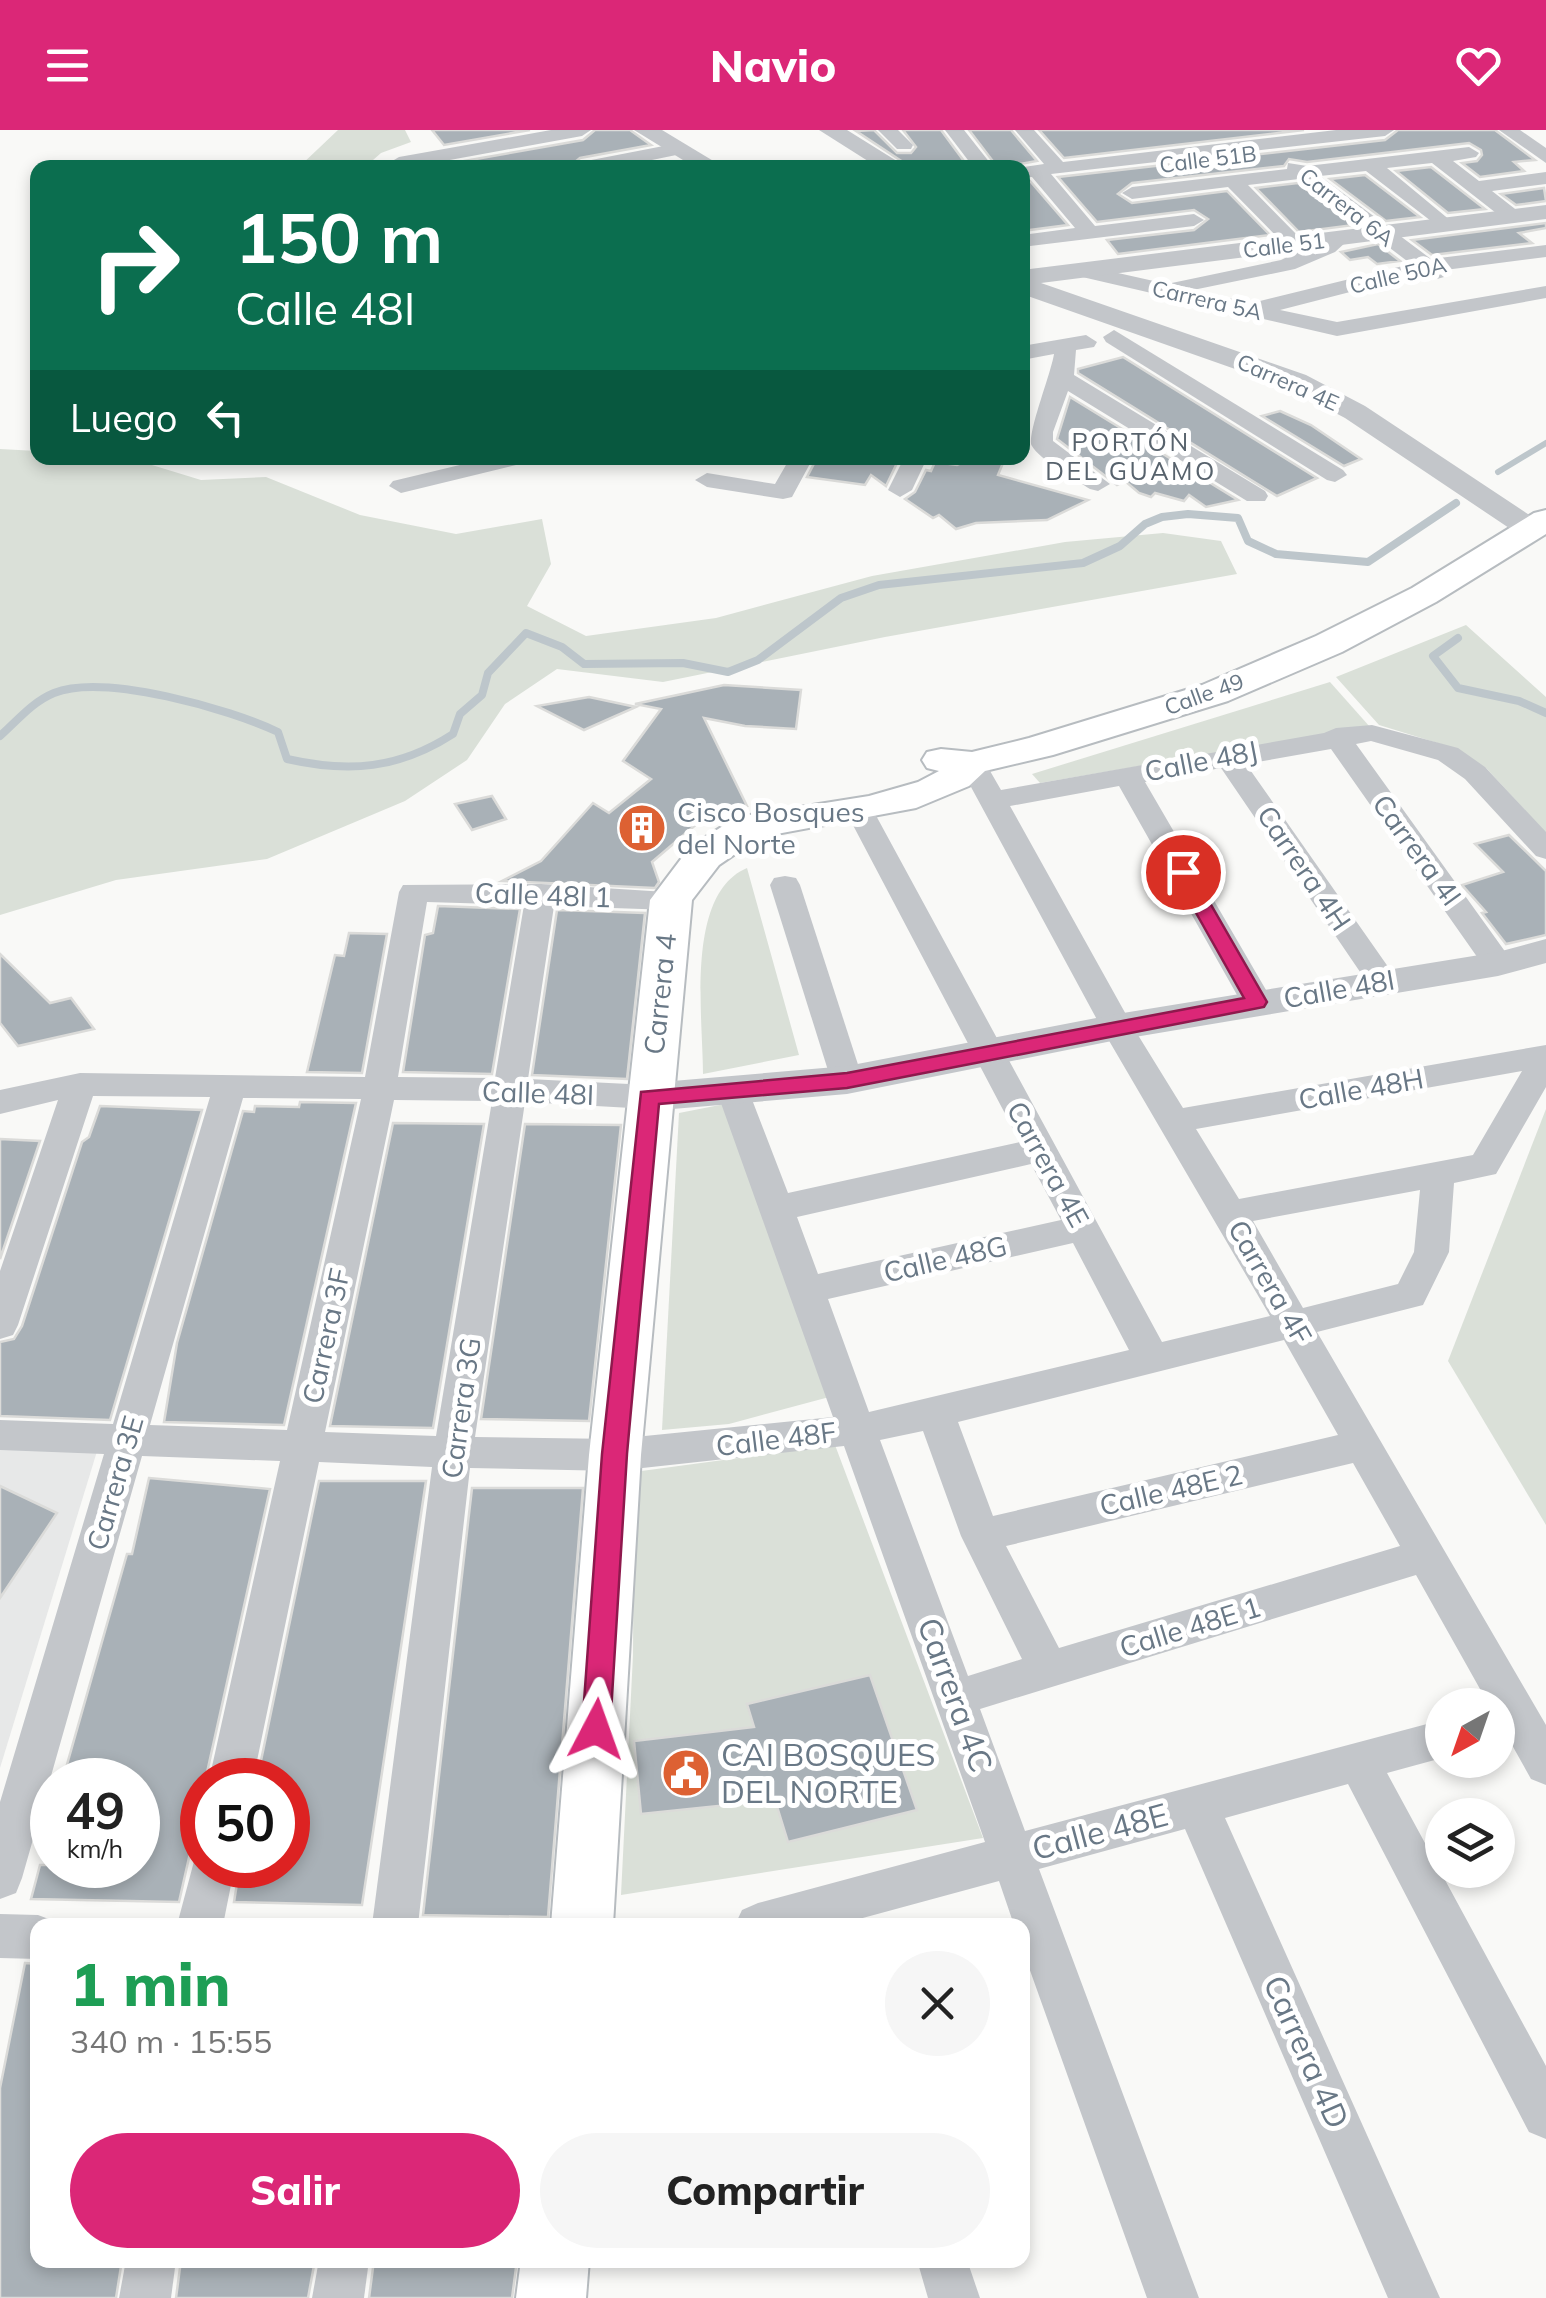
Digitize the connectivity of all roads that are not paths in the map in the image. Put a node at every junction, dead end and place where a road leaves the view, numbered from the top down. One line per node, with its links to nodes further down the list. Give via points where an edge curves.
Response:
1 (582, 130): 18 (street, via 436,149)
2 (645, 130): 12 (street)
3 (830, 130): 15 (street)
4 (888, 130): 15 (street)
5 (954, 130): 21 (street)
6 (1024, 130): 24 (street)
7 (1184, 130): 13 (street)
8 (1437, 130): 14 (street)
9 (1508, 130): 17 (street)
10 (1374, 131): 11 (street)
11 (1267, 144): 13 (street); 25 (street, Carrera 6A)
12 (679, 150): 19 (street); 20 (street)
13 (1206, 151): 22 (street, via 1122,151)
14 (1468, 153): 16 (street, Calle 51B); 28 (street)
15 (901, 156)
16 (1436, 157): 23 (street, Calle 51B); 29 (street)
17 (1546, 157)
18 (407, 160)
19 (625, 160)
20 (698, 160)
21 (978, 160)
22 (1100, 162): 24 (street); 31 (street)
23 (1371, 165): 25 (street, Calle 51B); 36 (street)
24 (1039, 170): 37 (street)
25 (1302, 172): 27 (street, Calle 51B); 38 (street, Carrera 6A)
26 (1546, 178): 28 (street)
27 (1233, 181): 30 (street, Calle 51B); 41 (street)
28 (1508, 183): 29 (street)
29 (1474, 187): 33 (street)
30 (1164, 190): 31 (street, Calle 51B); 34 (street)
31 (1132, 193): 35 (street)
32 (1546, 212): 33 (street, Calle 51)
33 (1512, 216): 36 (street, Calle 51)
34 (1194, 220): 35 (street); 44 (street)
35 (1162, 224): 37 (street)
36 (1444, 225): 38 (street, Calle 51)
37 (1090, 232): 40 (street)
38 (1379, 233): 39 (street, Calle 51); 45 (street, Carrera 6A)
39 (1339, 238): 41 (street, Calle 51); 49 (street, via 1308,257)
40 (1030, 242)
41 (1295, 244): 44 (street, Calle 51)
42 (1030, 247): 46 (street)
43 (1546, 251): 45 (street, Calle 50A)
44 (1226, 252): 46 (street, Calle 51)
45 (1426, 266): 51 (street, Carrera 6A); 52 (street, Calle 50A)
46 (1078, 270): 47 (street, Calle 51); 49 (street, Carrera 5A)
47 (1030, 280)
48 (1030, 285): 53 (street, Carrera 4E)
49 (1164, 290): 52 (street, Carrera 5A)
50 (1546, 292): 51 (street)
51 (1480, 301): 52 (street, Carrera 5A, via 1337,329)
52 (1252, 310)
53 (1156, 331): 54 (street); 67 (street, Carrera 4E, via 1296,381)
54 (1114, 337): 55 (street); 61 (street)
55 (1066, 346): 56 (street); 57 (street)
56 (1030, 352)
57 (1062, 378): 63 (street, via 1042,444); 66 (street)
58 (484, 465): 64 (street)
59 (797, 465): 62 (street, via 783,492)
60 (912, 465): 65 (street)
61 (1335, 475)
62 (707, 480)
63 (1098, 484)
64 (401, 486)
65 (900, 490)
66 (1256, 496)
67 (1537, 524): 70 (main road, Calle 49, via 1424,595 1215,693)
68 (1336, 736): 69 (street, Calle 48J); 75 (street, Calle 48J, via 1372,733 1448,754 1476,773); 81 (street, Carrera 4I)
69 (1227, 756): 71 (street, Calle 48J); 82 (street, Carrera 4H)
70 (972, 763): 72 (street); 73 (main road, via 924,793); 74 (main road, via 949,759 903,770)
71 (1127, 775): 72 (street, Calle 48J); 83 (street)
72 (994, 800): 84 (street, Carrera 4F)
73 (859, 810): 74 (main road); 85 (street, Carrera 4E)
74 (770, 823): 79 (main road, via 712,848 691,866)
75 (1546, 850)
76 (785, 885): 87 (street)
77 (414, 892): 78 (street, Calle 48I 1); 91 (street, Carrera 3F)
78 (542, 894): 79 (street, Calle 48I 1); 90 (street, Carrera 3G)
79 (671, 900): 93 (main road, Carrera 4)
80 (1546, 951): 81 (street, Calle 48I)
81 (1498, 964): 82 (street, Calle 48I)
82 (1382, 981): 83 (street, Calle 48I)
83 (1256, 1002): 84 (street, Calle 48I)
84 (1118, 1027): 85 (street, Calle 48I); 95 (street, Carrera 4F)
85 (986, 1052): 87 (street, Calle 48I); 96 (street, Carrera 4E)
86 (1546, 1058): 95 (street, Calle 48H); 97 (street, via 1484,1165)
87 (847, 1080): 92 (street, Calle 48I)
88 (80, 1084): 89 (street, Calle 48I); 94 (street, Calle 48I); 103 (street)
89 (229, 1088): 91 (street, Calle 48I); 108 (street, Carrera 3E)
90 (509, 1090): 91 (street, Calle 48I); 93 (street, Calle 48I); 111 (street, Carrera 3G)
91 (379, 1091): 110 (street, Carrera 3F)
92 (734, 1092): 93 (street, Calle 48I); 98 (street, Carrera 4C)
93 (649, 1097): 112 (main road, Carrera 4)
94 (0, 1102)
95 (1177, 1122): 99 (street, Carrera 4F)
96 (1039, 1150): 98 (street); 100 (street, Carrera 4E)
97 (1437, 1176): 99 (street); 102 (street, Calle 48F, via 1436,1244 1428,1271 1410,1295)
98 (778, 1208): 101 (street, Carrera 4C)
99 (1230, 1213): 102 (street, Carrera 4F)
100 (1083, 1228): 101 (street, Calle 48G); 104 (street, Carrera 4E)
101 (808, 1290): 106 (street, Carrera 4C)
102 (1294, 1324): 104 (street, Calle 48F); 109 (street, Carrera 4F)
103 (0, 1325)
104 (1153, 1360): 105 (street, Calle 48F)
105 (936, 1413): 106 (street, Calle 48F); 113 (street)
106 (860, 1430): 112 (street, Calle 48F); 117 (street, Carrera 4C)
107 (0, 1435): 108 (street, Calle 48F)
108 (126, 1443): 110 (street, Calle 48F); 125 (street, Carrera 3E)
109 (1362, 1444): 113 (street, Calle 48E 2); 114 (street, Carrera 4F)
110 (302, 1448): 111 (street, Calle 48F); 120 (street, Carrera 3F)
111 (454, 1452): 112 (street, Calle 48F); 129 (street, Carrera 3G)
112 (615, 1454): 130 (main road, Carrera 4)
113 (981, 1536): 115 (street)
114 (1424, 1555): 115 (street, Calle 48E 1); 116 (street, Carrera 4F)
115 (1050, 1671): 117 (street, Calle 48E 1)
116 (1492, 1688)
117 (956, 1698): 124 (street, Carrera 4C)
118 (1515, 1728): 122 (street, Carrera 4F)
119 (1425, 1744): 121 (street, Calle 48E)
120 (236, 1758)
121 (1359, 1763): 123 (street, Calle 48E); 134 (street)
122 (1546, 1765)
123 (1197, 1805): 124 (street, Calle 48E); 144 (street, Carrera 4D)
124 (1015, 1855): 127 (street, Calle 48E); 143 (street, Carrera 4C)
125 (0, 1878)
126 (208, 1888): 128 (street)
127 (834, 1914): 131 (street, Calle 48E)
128 (202, 1918)
129 (397, 1918)
130 (582, 1918)
131 (806, 1918)
132 (0, 1936): 133 (street)
133 (30, 1937)
134 (1546, 2115)
135 (150, 2268): 139 (street)
136 (343, 2268): 140 (street)
137 (554, 2268): 141 (main road)
138 (945, 2268): 142 (street)
139 (146, 2298)
140 (338, 2298)
141 (552, 2298)
142 (954, 2298)
143 (1173, 2298)
144 (1414, 2298)

